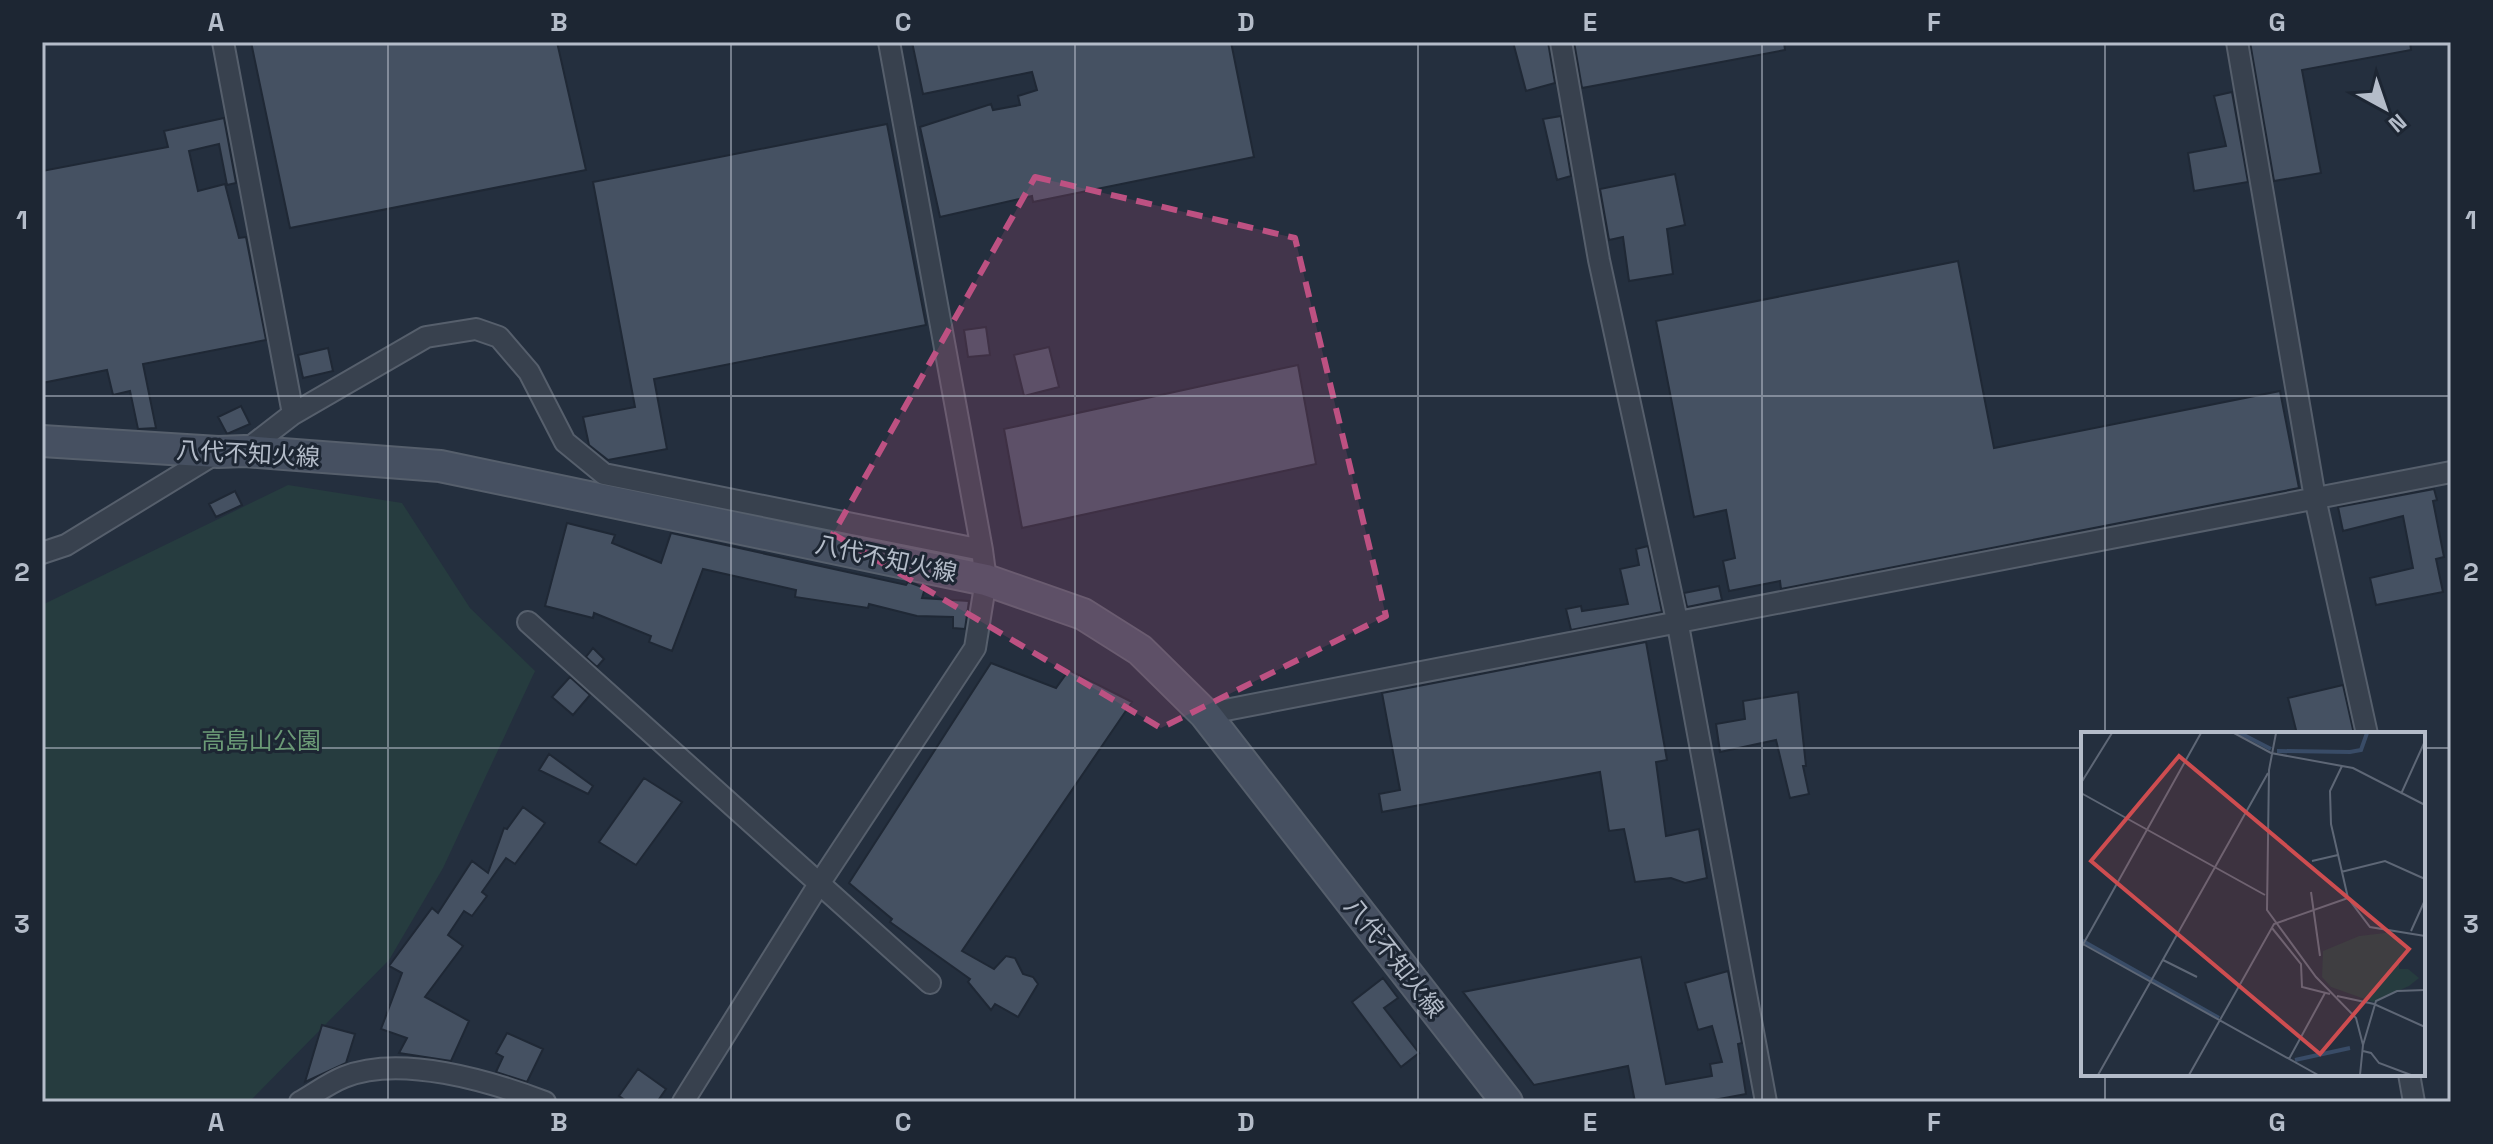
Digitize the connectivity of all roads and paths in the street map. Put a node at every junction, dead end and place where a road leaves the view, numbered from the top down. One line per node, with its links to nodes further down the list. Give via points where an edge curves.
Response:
1 (223, 42): 5 (street)
2 (889, 42): 11 (street)
3 (1561, 42): 13 (street, via 1599,260)
4 (2237, 42): 9 (street)
5 (293, 414): 7 (street); 11 (street, via 426,337 476,329 499,337 529,372 565,442 604,474)
6 (42, 441): 7 (main road, 八代不知火線)
7 (232, 452): 10 (street, via 66,545); 11 (main road, 八代不知火線, via 440,466)
8 (2451, 472): 9 (street)
9 (2315, 498): 13 (street); 15 (street)
10 (42, 553)
11 (984, 565): 14 (main road, 八代不知火線, via 1113,630); 16 (street, via 975,648)
12 (528, 622): 16 (street)
13 (1678, 625): 14 (street); 23 (street)
14 (1205, 714): 22 (main road, 八代不知火線)
15 (2367, 732)
16 (819, 884): 17 (street); 21 (street)
17 (930, 983)
18 (2409, 1076): 24 (street)
19 (300, 1102): 20 (street, via 343,1077 398,1068 442,1073)
20 (545, 1102)
21 (683, 1102)
22 (1507, 1102)
23 (1766, 1102)
24 (2414, 1102)

